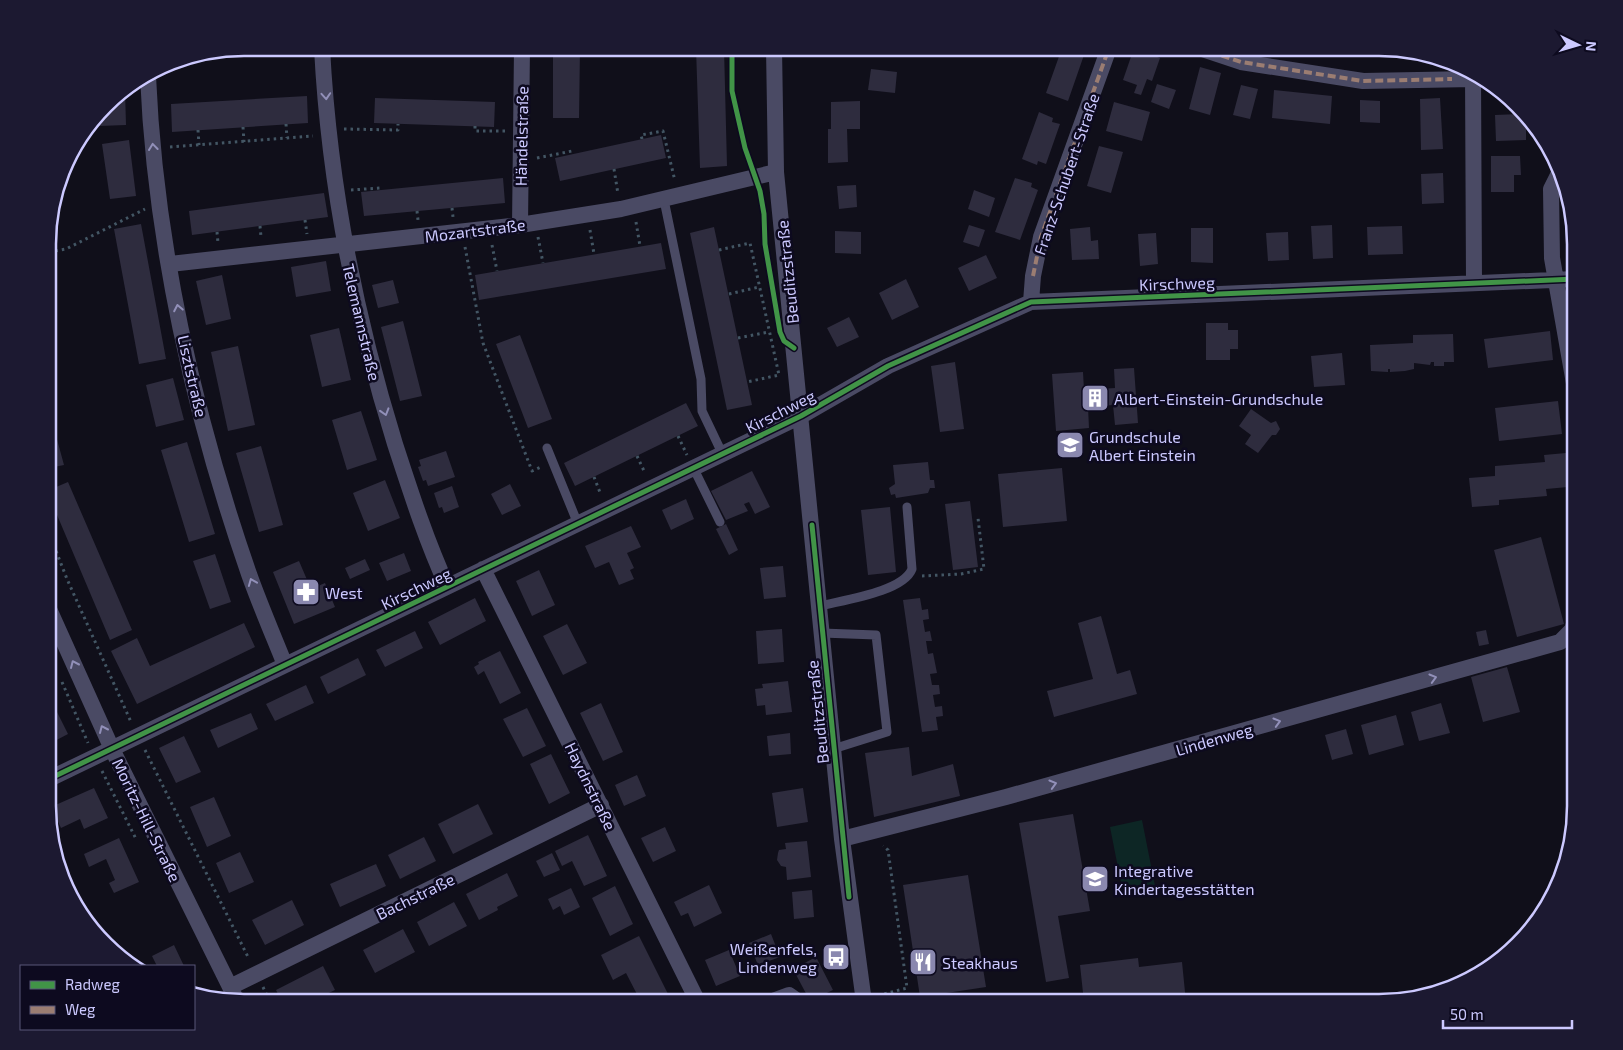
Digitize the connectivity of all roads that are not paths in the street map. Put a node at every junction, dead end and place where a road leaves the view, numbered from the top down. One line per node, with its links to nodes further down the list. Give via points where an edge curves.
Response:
1 (323, 56): 13 (street, Telemannstraße, one-way to 13, via 328,133)
2 (522, 56): 12 (street, Händelstraße)
3 (774, 56): 9 (street, Beuditzstraße)
4 (1106, 56): 18 (street, Franz-Schubert-Straße, via 1041,237)
5 (1223, 56): 6 (street, via 1241,62 1363,82)
6 (1463, 77)
7 (1473, 81): 17 (street)
8 (148, 82): 14 (street, Lisztstraße, one-way to 8, via 153,149)
9 (776, 172): 11 (street, Mozartstraße); 20 (street, Beuditzstraße)
10 (1556, 180): 16 (street, via 1551,189 1552,258)
11 (671, 198): 12 (street, Mozartstraße, via 628,212); 22 (lane, via 701,379 702,410)
12 (520, 226): 13 (street, Mozartstraße)
13 (345, 245): 14 (street, Mozartstraße); 28 (street, Telemannstraße, one-way to 28, via 377,385 420,522)
14 (170, 264): 33 (street, Lisztstraße, one-way to 14, via 249,574 214,462 188,360)
15 (1567, 280): 16 (street, Kirschweg)
16 (1556, 281): 17 (street, Kirschweg); 19 (street)
17 (1474, 282): 18 (street, Kirschweg)
18 (1031, 302): 20 (street, Kirschweg, via 888,366)
19 (1567, 344)
20 (801, 416): 22 (street, Kirschweg); 29 (street, Beuditzstraße)
21 (547, 448): 26 (lane)
22 (722, 453): 23 (street, Kirschweg)
23 (693, 467): 25 (lane); 26 (street, Kirschweg)
24 (907, 507): 29 (lane, via 912,569 909,577 894,586)
25 (720, 522)
26 (578, 524): 27 (street, Kirschweg)
27 (483, 569): 28 (street, Kirschweg); 37 (street, Haydnstraße)
28 (447, 586): 33 (street, Kirschweg)
29 (820, 606): 31 (street, Beuditzstraße)
30 (56, 625): 34 (street, Moritz-Hill-Straße, one-way to 30)
31 (822, 632): 35 (street, Beuditzstraße); 35 (lane, via 876,635 887,732)
32 (1567, 635): 38 (street, Lindenweg, one-way to 32, via 1560,642)
33 (285, 665): 34 (street, Kirschweg)
34 (112, 749): 36 (street, Kirschweg); 40 (street, Moritz-Hill-Straße)
35 (833, 749): 38 (street, Beuditzstraße)
36 (56, 776)
37 (600, 806): 39 (street, Bachstraße, via 256,974); 41 (street, Haydnstraße)
38 (842, 840): 42 (street, Beuditzstraße)
39 (234, 993)
40 (233, 994)
41 (694, 994)
42 (863, 994)

